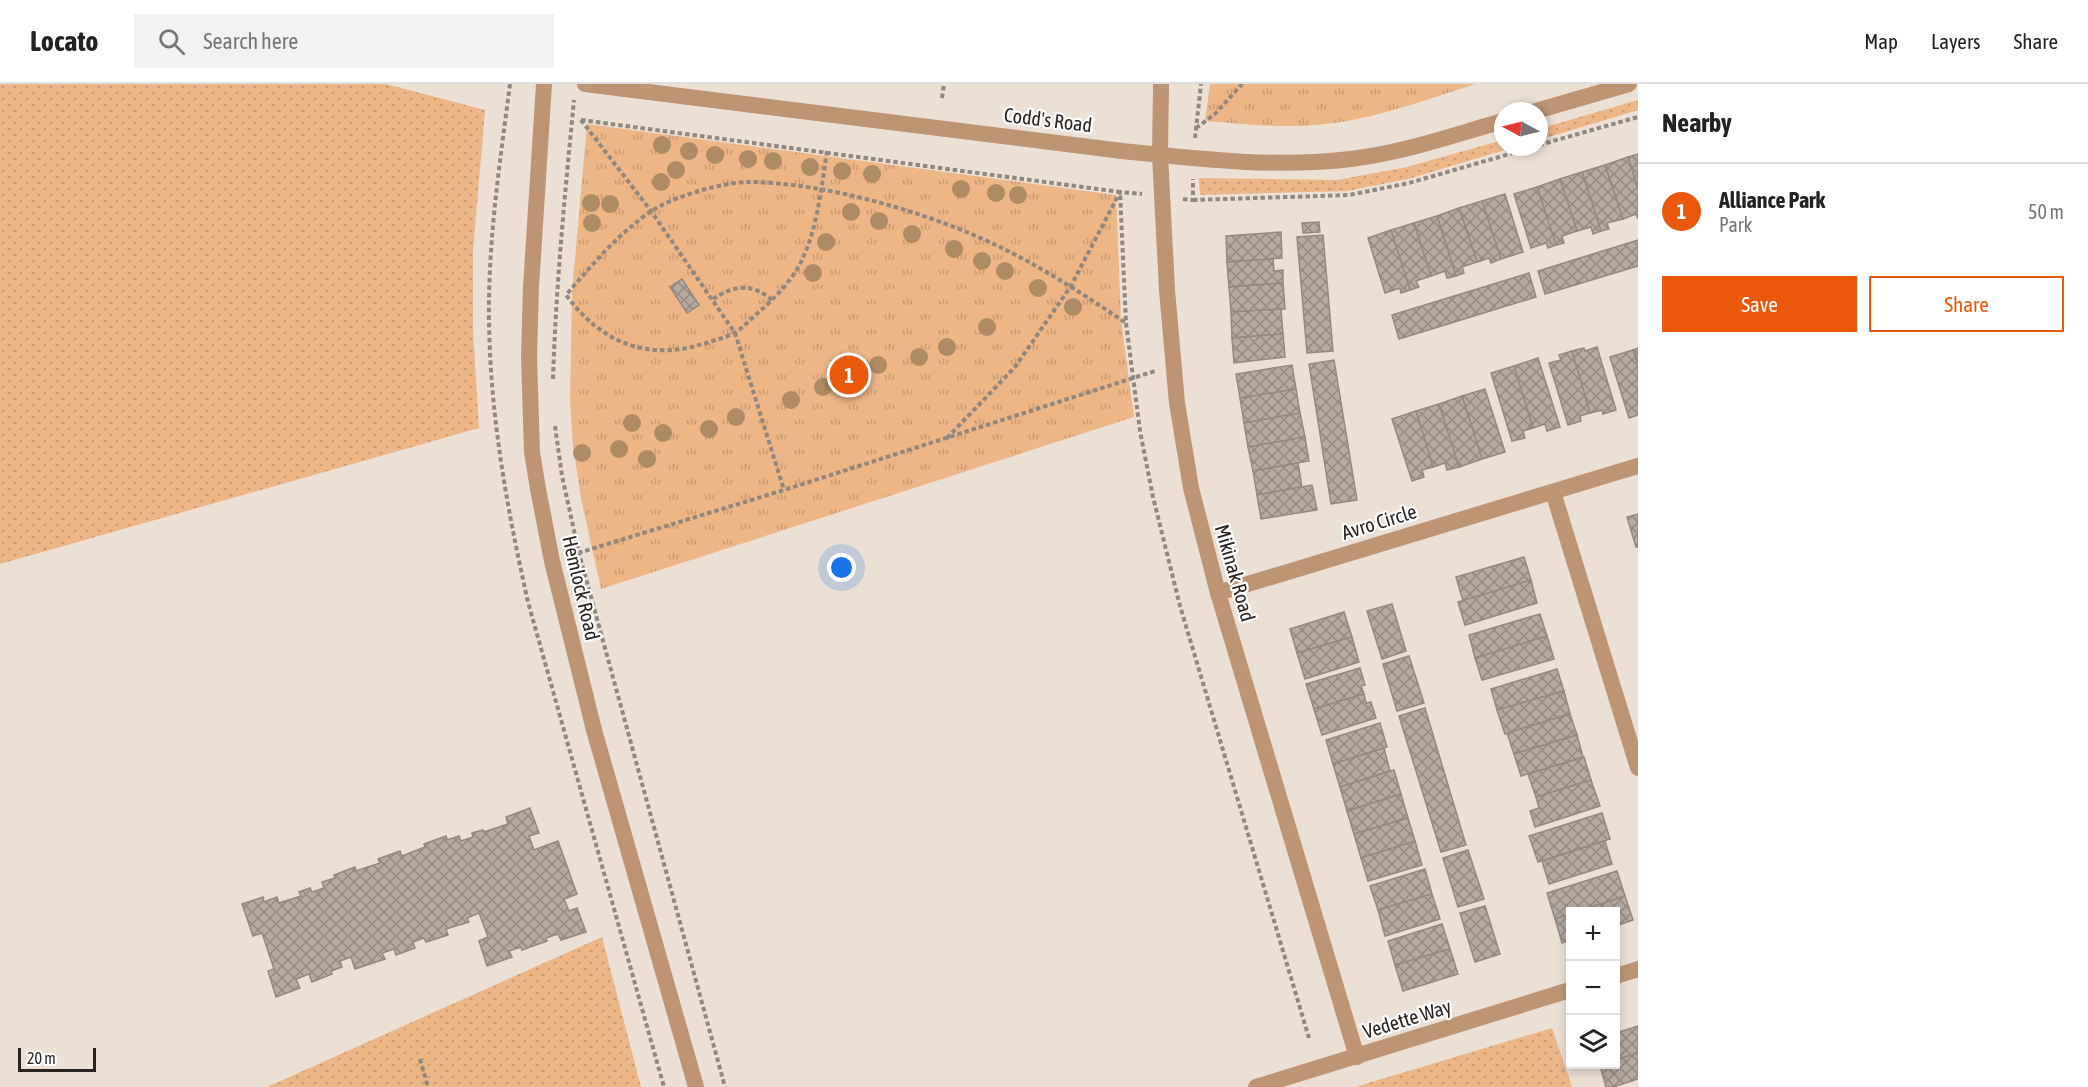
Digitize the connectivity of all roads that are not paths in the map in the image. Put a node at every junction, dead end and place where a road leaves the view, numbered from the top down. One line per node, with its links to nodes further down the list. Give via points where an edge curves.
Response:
1 (544, 84): 16 (street, Hemlock Road, via 531,287 532,452 552,561 594,730)
2 (1161, 84): 7 (street, Mikinak Road)
3 (1629, 84): 5 (street)
4 (580, 90): 7 (street, Codd's Road)
5 (1548, 108)
6 (1494, 123): 7 (street, Codd's Road, via 1384,154 1351,159 1279,162)
7 (1160, 154): 10 (street, Mikinak Road, via 1177,403 1191,488)
8 (1638, 466): 9 (street, Avro Circle)
9 (1553, 492): 10 (street, Avro Circle); 11 (street)
10 (1218, 593): 15 (street, Mikinak Road)
11 (1638, 768)
12 (1638, 969): 13 (street)
13 (1620, 975)
14 (1566, 991): 15 (street, Vedette Way)
15 (1358, 1057): 17 (street, Vedette Way)
16 (696, 1087)
17 (1256, 1087)

